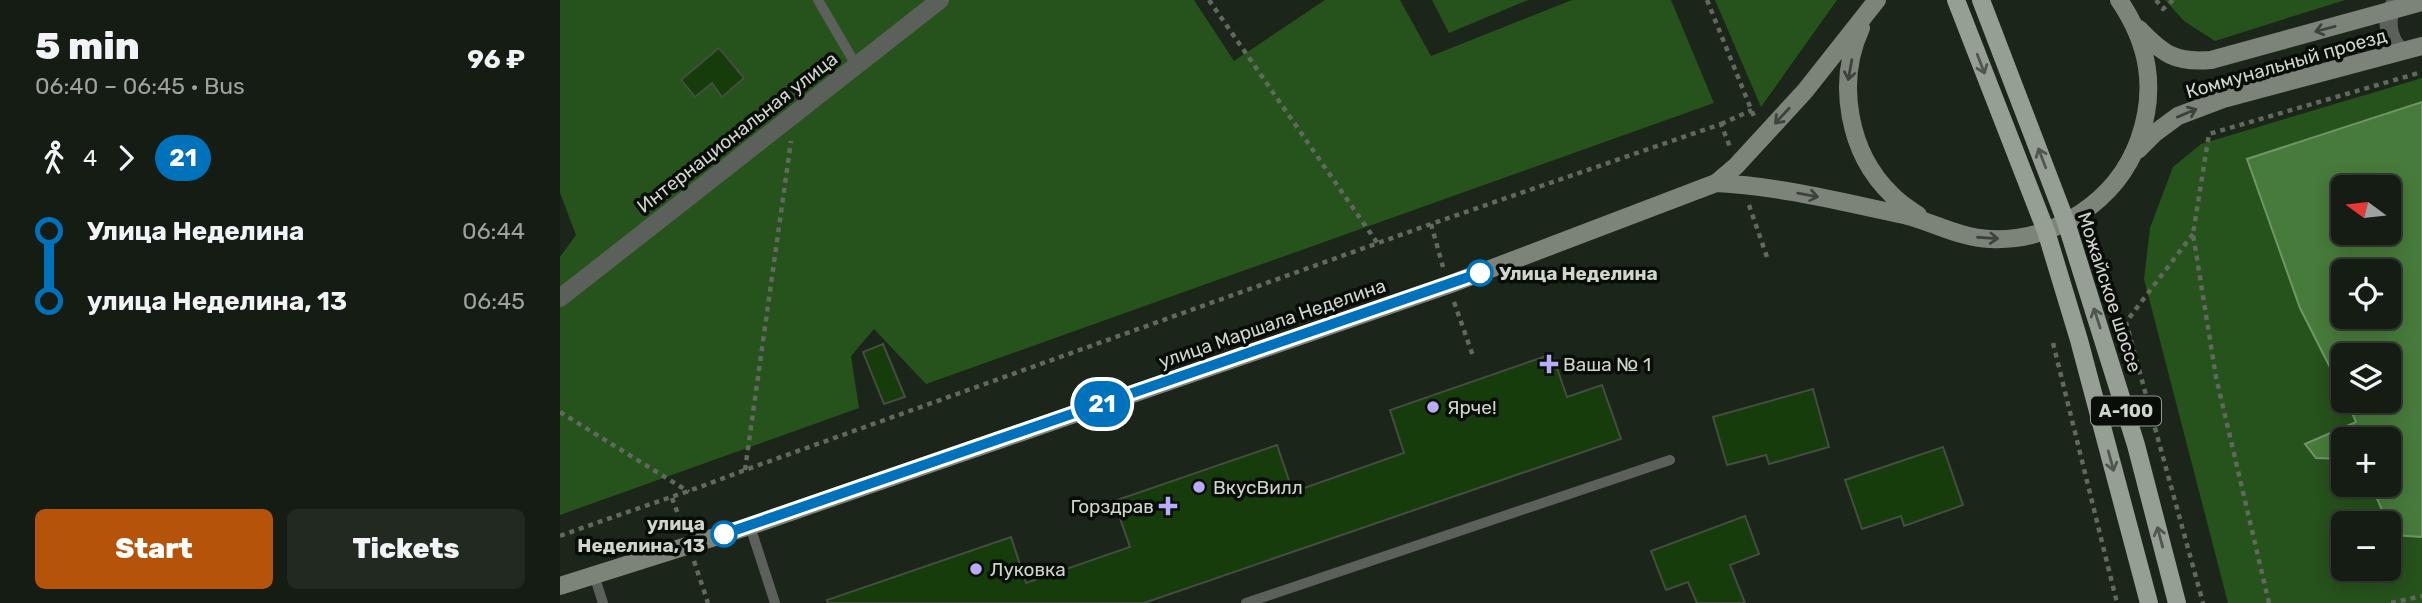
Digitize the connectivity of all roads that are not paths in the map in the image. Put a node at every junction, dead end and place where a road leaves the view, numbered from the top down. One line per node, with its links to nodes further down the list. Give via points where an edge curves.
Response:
1 (818, 0): 12 (lane)
2 (940, 0): 12 (street, Интернациональная улица)
3 (1956, 0): 17 (main road, А-100, one-way to 17)
4 (1981, 0): 16 (main road, Можайское шоссе / А-100, one-way to 4)
5 (2119, 0): 9 (street)
6 (2422, 2): 8 (street, Коммунальный проезд)
7 (1874, 3): 14 (street, one-way to 14, via 1805,91); 15 (street, one-way to 15, via 1854,43 1847,83 1852,124 1866,162 1891,195)
8 (2395, 6): 9 (street, Коммунальный проезд, one-way to 9, via 2193,62 2159,50); 11 (street, via 2390,36)
9 (2135, 23): 13 (street, via 2146,56 2149,89 2145,123)
10 (2422, 46): 11 (street, Коммунальный проезд)
11 (2401, 51): 13 (street, Коммунальный проезд, one-way to 11, via 2178,116 2223,99)
12 (856, 65): 18 (street, Интернациональная улица)
13 (2134, 155): 16 (street, via 2114,185)
14 (1716, 183): 15 (street, one-way to 15, via 1812,196); 20 (street, улица Маршала Неделина, via 1448,285)
15 (1923, 219): 17 (street, one-way to 17, via 1955,233 1989,239)
16 (2066, 222): 17 (street); 27 (main road, Можайское шоссе / А-100, one-way to 16, via 2136,445)
17 (2046, 231): 26 (main road, А-100, one-way to 26)
18 (560, 298)
19 (1670, 460): 25 (lane)
20 (750, 526): 21 (street, улица Маршала Неделина); 24 (lane)
21 (594, 575): 22 (street, улица Маршала Неделина); 23 (lane)
22 (560, 586)
23 (603, 603)
24 (775, 603)
25 (1246, 603)
26 (2149, 603)
27 (2177, 603)

